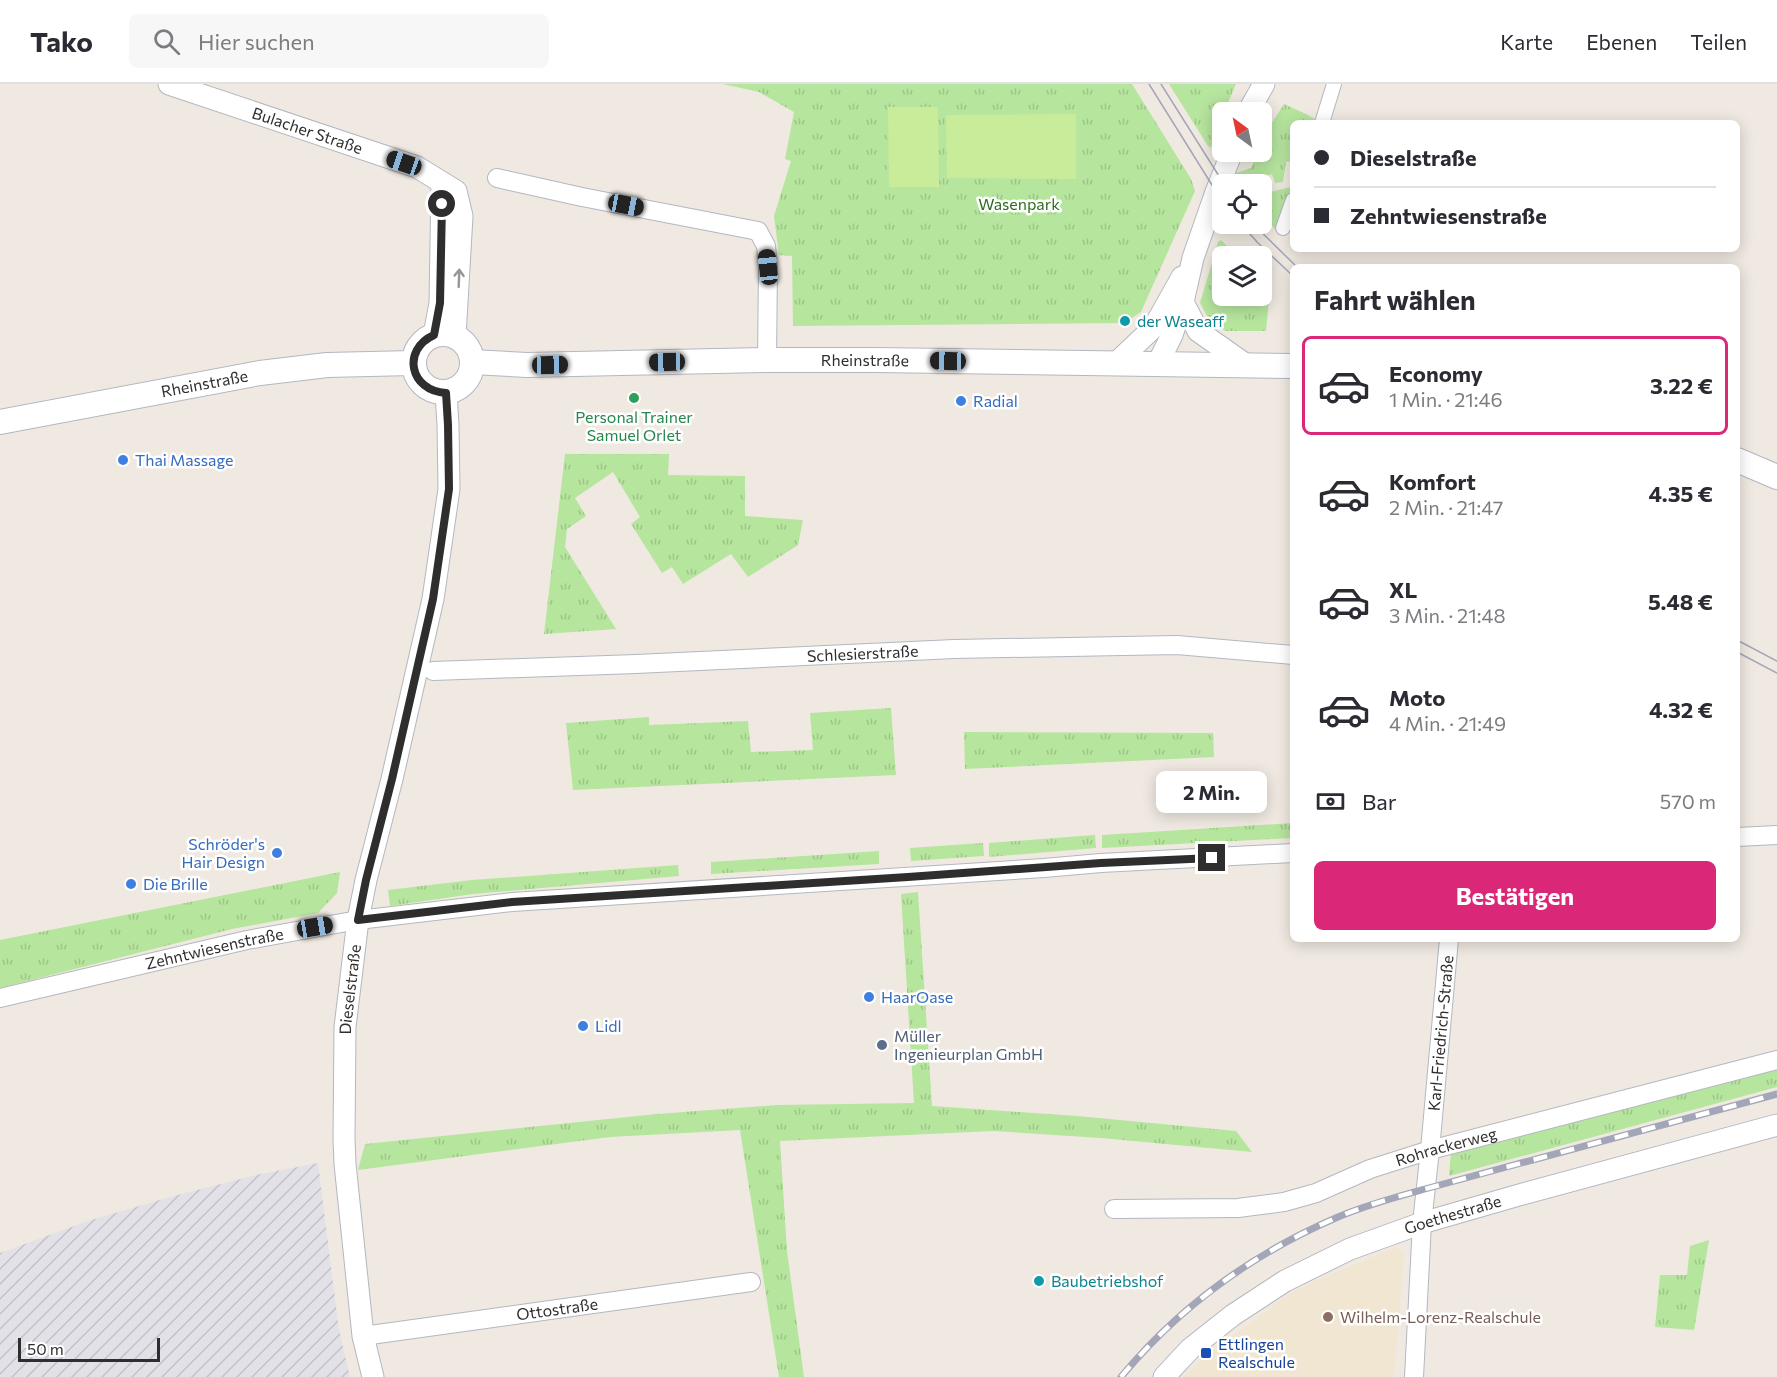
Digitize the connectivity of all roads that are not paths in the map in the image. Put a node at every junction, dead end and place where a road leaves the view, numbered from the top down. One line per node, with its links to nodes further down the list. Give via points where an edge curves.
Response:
1 (169, 84): 12 (street, Bulacher Straße, via 417,167 456,191 462,216)
2 (1264, 84): 4 (street)
3 (1334, 84): 5 (street)
4 (1254, 102)
5 (1323, 120)
6 (1228, 162): 10 (street)
7 (497, 178): 13 (street, via 758,231 766,246 768,267)
8 (1290, 208): 9 (street)
9 (1283, 228)
10 (1193, 258): 11 (street); 16 (street, via 1154,327)
11 (1183, 302): 17 (street); 18 (street, via 1198,331)
12 (445, 336): 14 (main road, via 467,347); 15 (main road, via 421,344)
13 (767, 360): 14 (main road, Rheinstraße, via 527,365); 16 (main road, Rheinstraße)
14 (472, 362): 20 (main road, via 466,381)
15 (413, 363): 20 (main road, via 420,383); 21 (main road, Rheinstraße, via 327,365 260,373)
16 (1116, 363): 17 (main road, Rheinstraße)
17 (1158, 363): 18 (main road, Rheinstraße)
18 (1245, 364): 19 (main road, Rheinstraße)
19 (1290, 366)
20 (446, 393): 29 (street, Dieselstraße, via 449,489 433,599)
21 (0, 423)
22 (1740, 461): 23 (main road)
23 (1777, 477)
24 (1290, 655): 25 (street, Schlesierstraße, via 1178,645)
25 (433, 670)
26 (1777, 835): 27 (street)
27 (1740, 837)
28 (1290, 853): 29 (street, Zehntwiesenstraße, via 512,902)
29 (358, 920): 31 (street, Zehntwiesenstraße, via 247,940); 38 (street, Dieselstraße, via 345,1027 344,1139)
30 (1449, 942): 34 (street, Karl-Friedrich-Straße)
31 (1, 995)
32 (1777, 1060): 34 (street, Rohrackerweg)
33 (1777, 1125): 36 (street, Goethestraße)
34 (1430, 1150): 35 (street, Rohrackerweg, via 1284,1202 1238,1208); 36 (street, Karl-Friedrich-Straße)
35 (1114, 1209)
36 (1422, 1223): 40 (street, Goethestraße, via 1350,1249 1286,1281 1233,1315 1190,1349); 41 (street, Karl-Friedrich-Straße)
37 (751, 1282): 38 (street, Ottostraße)
38 (363, 1336): 39 (street, Dieselstraße)
39 (373, 1377)
40 (1164, 1377)
41 (1414, 1377)

